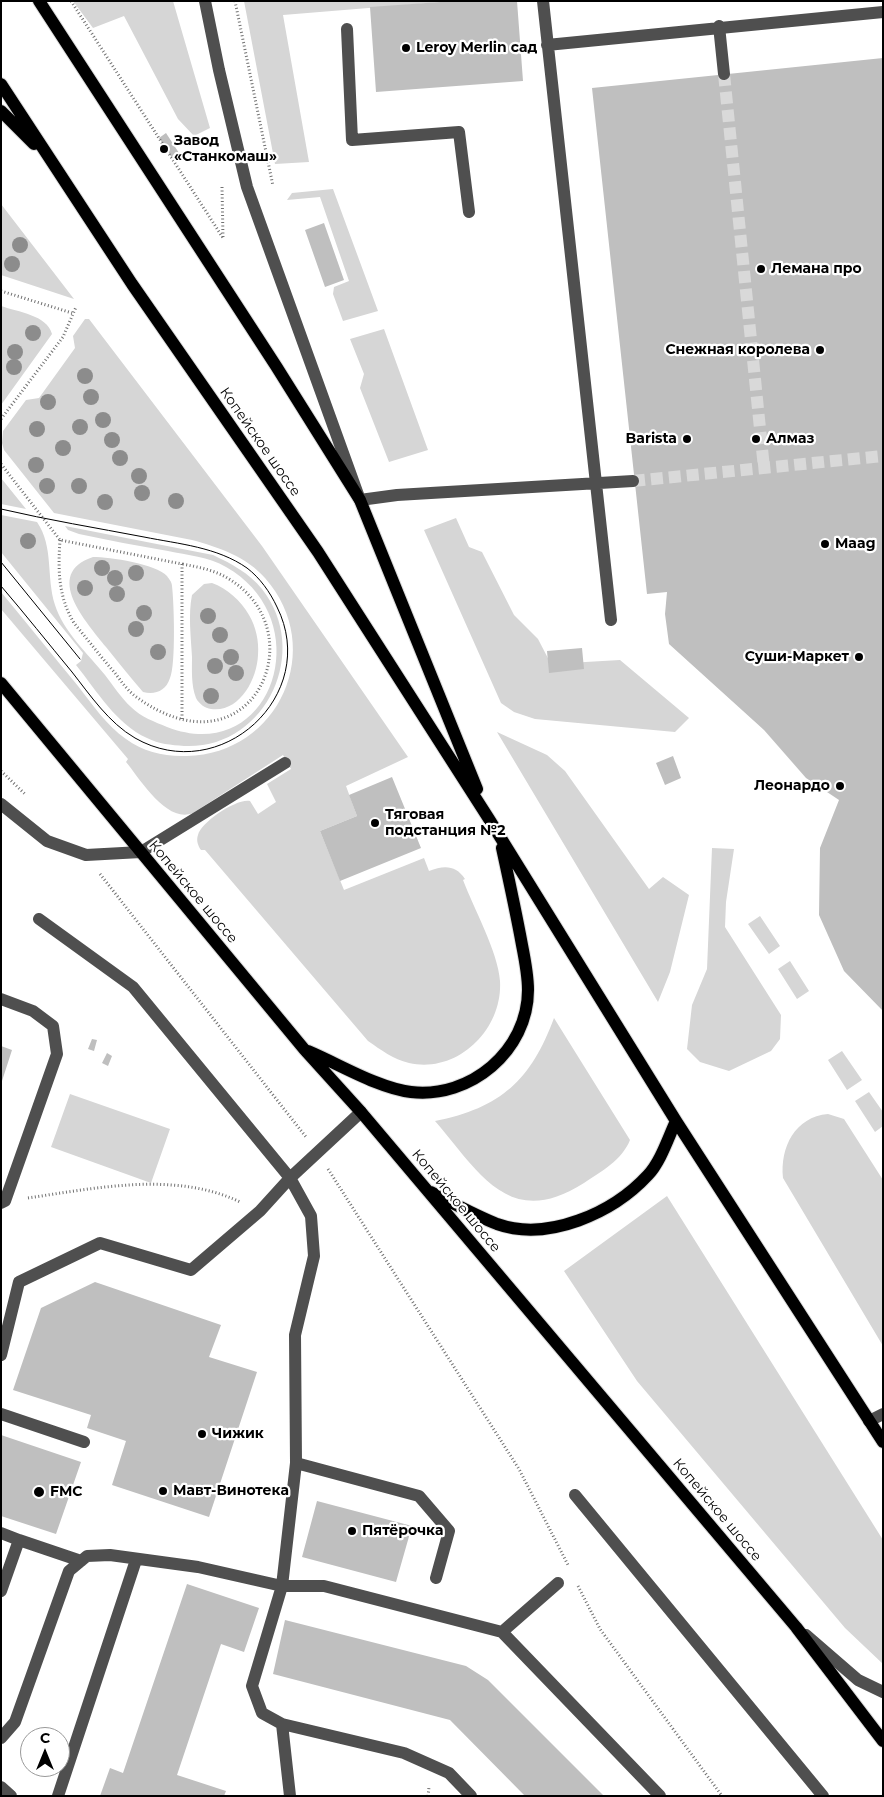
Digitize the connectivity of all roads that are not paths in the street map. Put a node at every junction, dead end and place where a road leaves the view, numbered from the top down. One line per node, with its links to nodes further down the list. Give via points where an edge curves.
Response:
1 (39, 1): 15 (main road, Копейское шоссе)
2 (205, 1): 15 (street, Копейское шоссе, via 247,187)
3 (542, 1): 7 (street)
4 (880, 8): 5 (street)
5 (719, 26): 7 (street); 8 (street)
6 (347, 29): 12 (street, via 352,140 459,132)
7 (547, 45): 14 (street)
8 (724, 74)
9 (1, 84): 11 (main road, Копейское шоссе)
10 (1, 110): 11 (main road)
11 (53, 164): 20 (main road, Копейское шоссе, via 318,552)
12 (469, 212)
13 (634, 481): 14 (street)
14 (596, 483): 15 (street); 16 (street)
15 (360, 500): 20 (main road, Копейское шоссе)
16 (611, 620)
17 (1, 683): 22 (main road, Копейское шоссе)
18 (285, 762): 22 (street)
19 (1, 804): 22 (street, via 47,841 86,856)
20 (489, 819): 21 (main road, Копейское шоссе)
21 (500, 839): 25 (main road, via 518,920 528,992 518,1032 502,1058 492,1068 463,1085 428,1093 409,1092 378,1082); 27 (main road, Копейское шоссе)
22 (141, 852): 25 (main road, Копейское шоссе)
23 (39, 919): 28 (street, via 133,987)
24 (1, 1000): 30 (street, via 34,1011 53,1026 57,1054)
25 (304, 1049): 26 (main road, Копейское шоссе)
26 (361, 1112): 28 (street); 29 (main road, Копейское шоссе)
27 (676, 1121): 29 (main road, via 649,1174 606,1207 566,1225 533,1230 498,1224); 34 (main road, Копейское шоссе)
28 (290, 1178): 31 (street, via 260,1211 190,1270 100,1243 19,1282); 37 (street, via 311,1216 314,1256 296,1335)
29 (427, 1190): 47 (main road, Копейское шоссе)
30 (3, 1202)
31 (1, 1355)
32 (1, 1414): 35 (street)
33 (883, 1414): 34 (street)
34 (869, 1421): 36 (main road, Копейское шоссе)
35 (84, 1442)
36 (883, 1442)
37 (296, 1463): 43 (street, via 419,1496 449,1531); 45 (street)
38 (575, 1495): 59 (street)
39 (1, 1533): 40 (street)
40 (19, 1540): 42 (street); 46 (street)
41 (136, 1560): 42 (street, via 110,1555 87,1556); 45 (street, via 198,1567); 55 (street)
42 (81, 1561): 51 (street, via 69,1571 15,1722)
43 (436, 1578)
44 (558, 1584): 48 (street)
45 (282, 1586): 48 (street, via 324,1586); 50 (street, via 252,1686 262,1713)
46 (1, 1591)
47 (796, 1627): 49 (street, via 858,1680); 52 (main road, Копейское шоссе)
48 (502, 1632): 58 (street)
49 (883, 1692)
50 (282, 1724): 56 (street); 57 (street, via 404,1753 449,1773)
51 (1, 1738)
52 (883, 1741)
53 (1, 1786): 54 (street)
54 (11, 1796)
55 (58, 1796)
56 (290, 1796)
57 (470, 1796)
58 (660, 1796)
59 (823, 1796)

